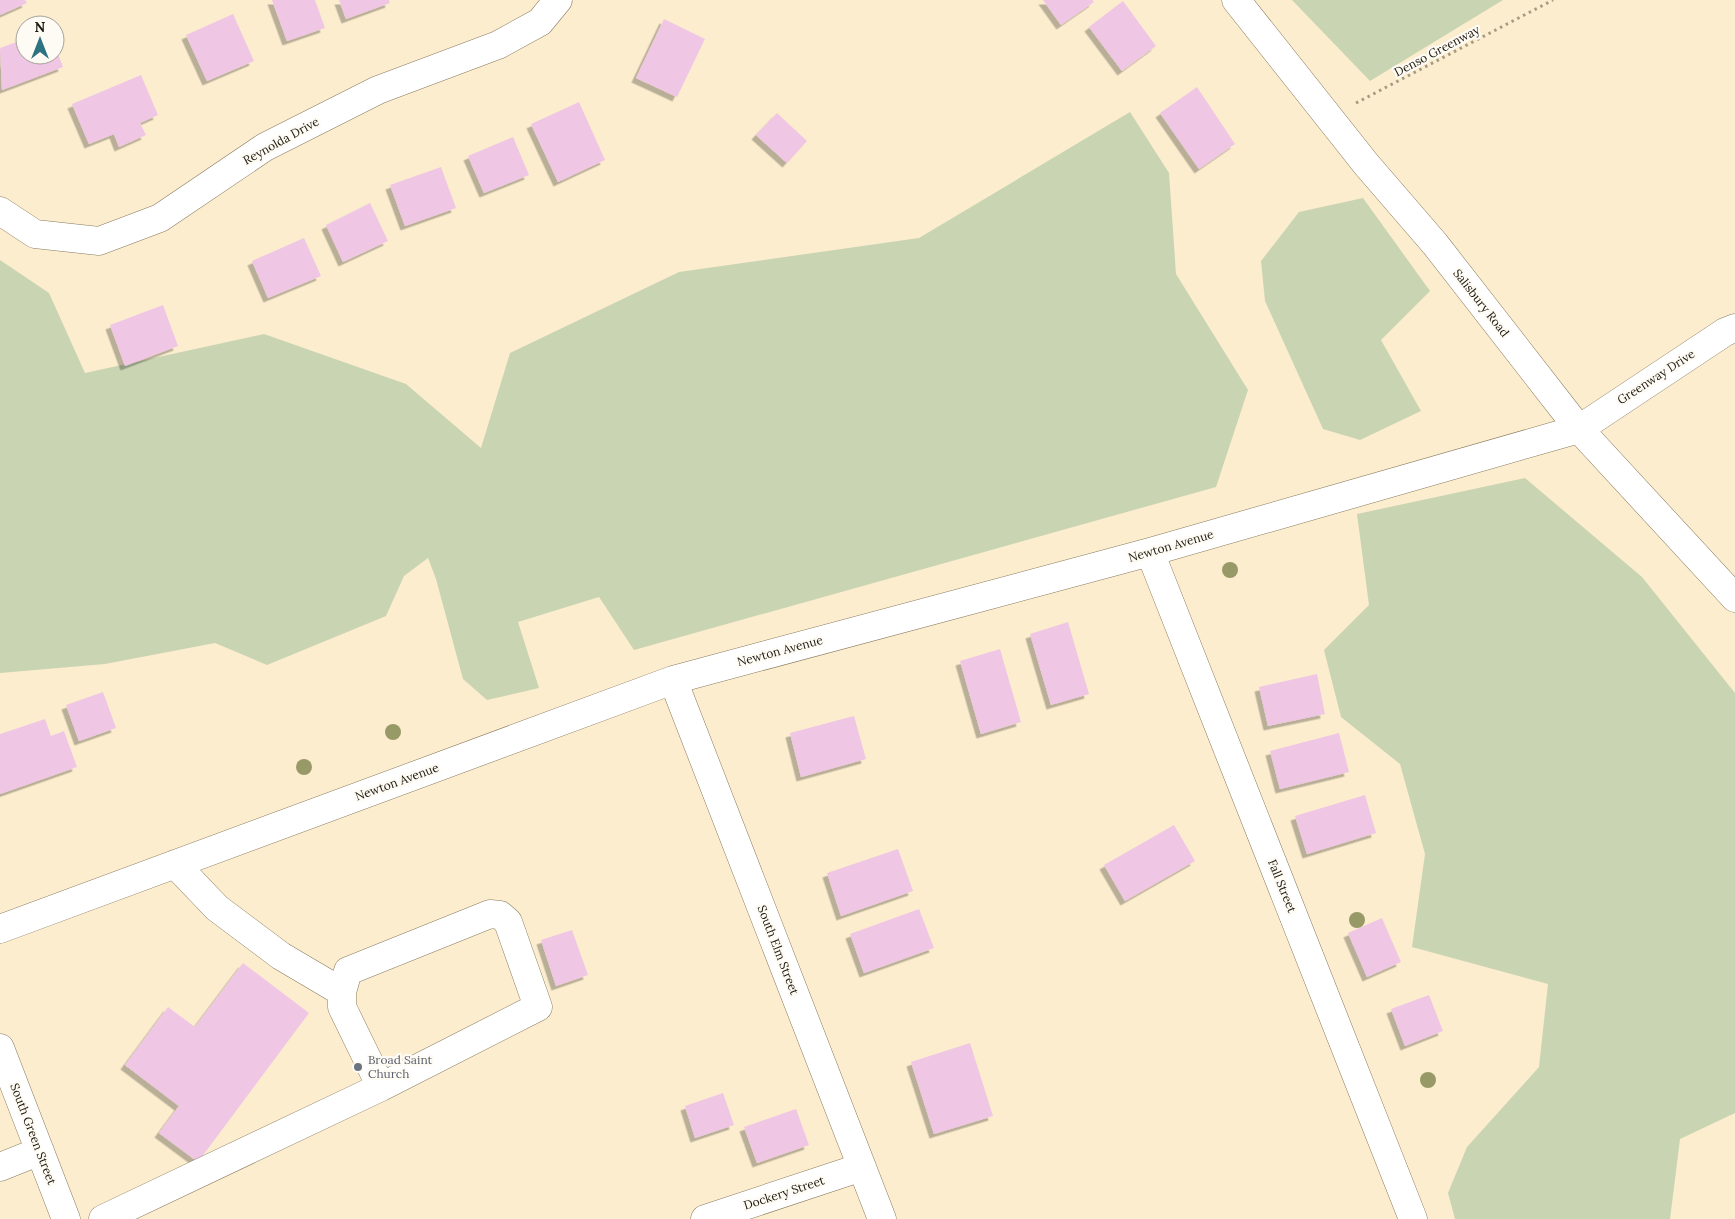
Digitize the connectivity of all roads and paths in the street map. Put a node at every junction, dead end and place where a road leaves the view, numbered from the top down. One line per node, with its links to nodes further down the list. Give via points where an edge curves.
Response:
1 (558, 0): 5 (street, Reynolda Drive, via 540,22 498,45 378,90 265,147 160,218 99,241 35,234)
2 (1236, 0): 4 (street, Salisbury Road)
3 (1554, 0): 4 (path, Denso Greenway)
4 (1329, 118): 7 (street, Salisbury Road, via 1435,244)
5 (0, 211)
6 (1735, 328): 7 (street, Greenway Drive)
7 (1579, 429): 8 (street, Newton Avenue); 9 (street, Salisbury Road)
8 (1150, 552): 10 (street, Newton Avenue); 23 (street, Fall Street)
9 (1735, 598)
10 (673, 680): 11 (street, Newton Avenue); 18 (street, South Elm Street)
11 (175, 864): 12 (street, Newton Avenue); 13 (street, via 217,908 281,956)
12 (0, 929)
13 (342, 992): 15 (street, via 342,1007); 15 (street, via 348,971 490,914 500,915 508,922 538,1007)
14 (0, 1048): 16 (street, South Green Street)
15 (381, 1087): 20 (street)
16 (40, 1151): 17 (street); 19 (street, South Green Street)
17 (0, 1167)
18 (862, 1167): 21 (street, Dockery Street); 22 (street, South Elm Street)
19 (66, 1219)
20 (103, 1219)
21 (705, 1219)
22 (882, 1219)
23 (1413, 1219)

